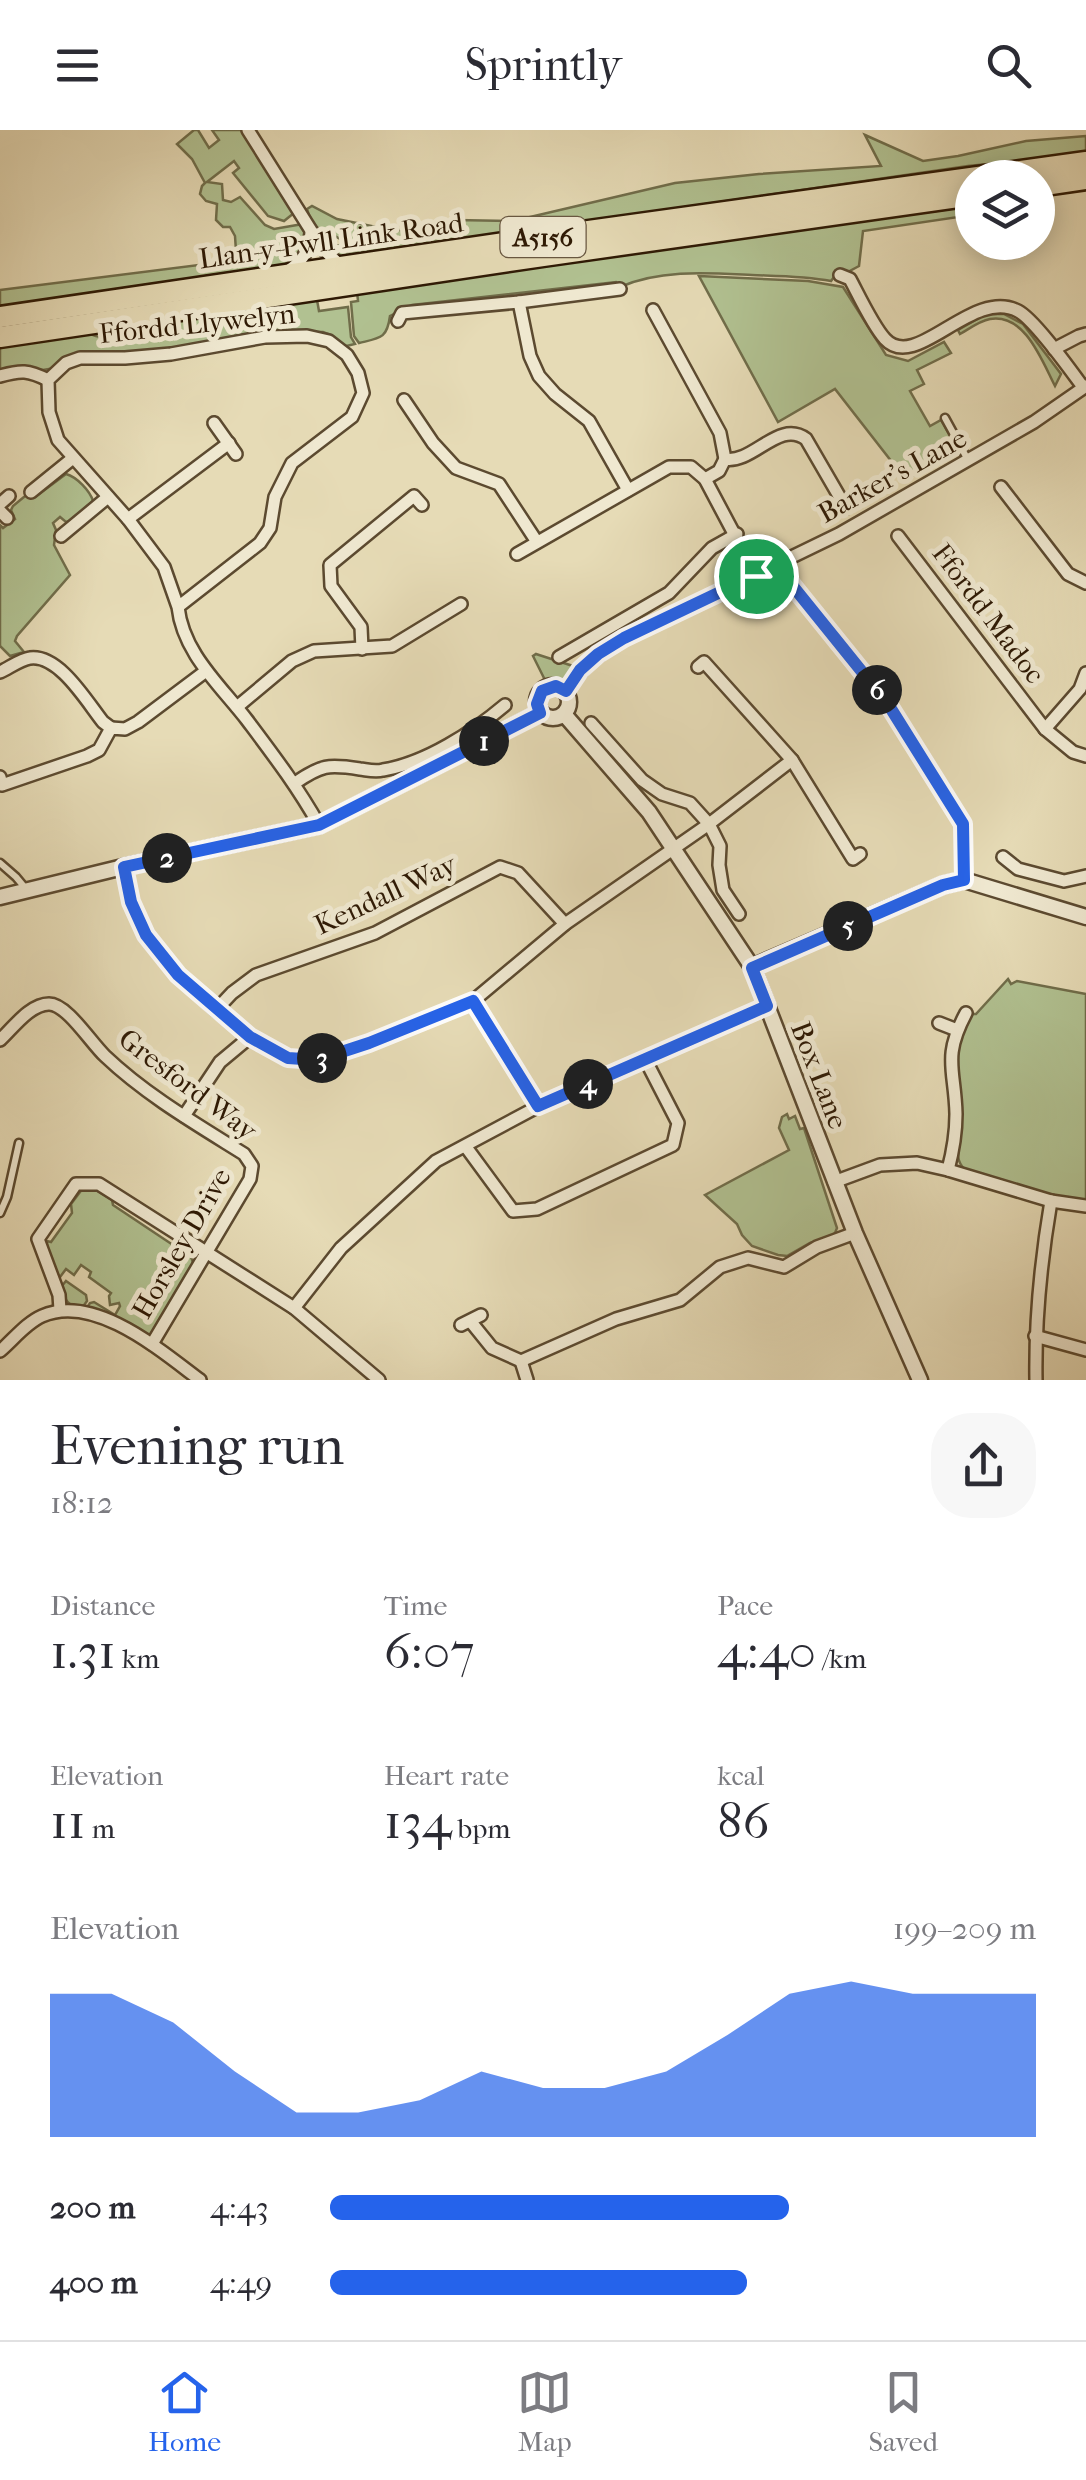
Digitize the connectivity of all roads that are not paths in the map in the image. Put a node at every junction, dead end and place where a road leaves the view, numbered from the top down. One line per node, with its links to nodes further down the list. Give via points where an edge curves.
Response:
1 (248, 130): 6 (street)
2 (1086, 162): 7 (highway, Llan-y-Pwll Link Road / A5156)
3 (1086, 179): 4 (highway)
4 (1055, 184)
5 (955, 197): 16 (highway, Llan-y-Pwll Link Road / A5156)
6 (311, 233): 7 (street); 9 (street, via 303,258)
7 (342, 266): 9 (highway, Llan-y-Pwll Link Road / A5156)
8 (840, 275): 17 (street, via 850,279 886,340 899,348 915,346 984,307 1000,306 1020,311)
9 (279, 276): 13 (highway, Llan-y-Pwll Link Road / A5156)
10 (614, 293): 11 (street)
11 (519, 302): 14 (street, via 402,313); 30 (street, via 539,376 589,421)
12 (653, 310): 25 (street, via 654,328 720,433)
13 (0, 316)
14 (398, 321)
15 (1086, 334): 17 (street)
16 (0, 337)
17 (1054, 348): 20 (street)
18 (0, 376): 19 (street, via 21,370)
19 (48, 380): 24 (street, via 48,412); 44 (street, Ffordd Llywelyn, via 80,358 171,354 293,336 329,340 358,373 362,394 352,417 292,463 260,543)
20 (1085, 386): 26 (street, Barker's Lane)
21 (412, 405): 38 (street, via 433,444 456,468 498,484)
22 (945, 418): 26 (lane)
23 (214, 424): 34 (street, via 232,448)
24 (73, 458): 28 (street); 31 (street)
25 (725, 459): 27 (street); 33 (street, via 736,461 787,432 800,434)
26 (969, 461): 40 (street, Barker's Lane)
27 (705, 478): 30 (street, via 692,467 669,467); 36 (street)
28 (32, 486)
29 (1001, 487): 42 (street, via 1068,574)
30 (628, 490): 38 (street)
31 (108, 497): 34 (street); 35 (street)
32 (422, 505): 45 (street, via 414,496 330,566 331,586 361,627)
33 (846, 508)
34 (128, 519): 44 (street, via 164,568)
35 (63, 530)
36 (736, 534): 41 (street); 46 (street, via 712,548 669,593)
37 (898, 536): 58 (street, Ffordd Madoc)
38 (537, 542): 39 (street)
39 (516, 554)
40 (779, 564): 41 (street, Barker's Lane); 71 (street, via 888,704 963,824)
41 (756, 576): 51 (street, Barker's Lane, via 624,638 580,670)
42 (1086, 583)
43 (461, 604): 45 (street, via 392,646)
44 (178, 607): 48 (street, via 186,638)
45 (362, 649): 53 (street, via 314,652 292,661)
46 (565, 649)
47 (705, 662): 60 (street)
48 (206, 670): 53 (street); 57 (street, via 138,722)
49 (0, 672): 57 (street, via 30,658 48,661)
50 (1086, 673): 58 (street)
51 (566, 691): 54 (street, via 542,691); 55 (street, via 570,706)
52 (505, 704): 61 (street, via 415,761 380,771 317,768)
53 (237, 707): 61 (street)
54 (540, 713): 55 (street, via 555,719); 64 (street)
55 (564, 714): 65 (street, Box Lane)
56 (591, 724): 63 (street, via 642,780 690,803)
57 (111, 728): 62 (street, via 99,750)
58 (1046, 728): 59 (street, Ffordd Madoc)
59 (1086, 756)
60 (792, 760): 63 (street); 67 (street)
61 (295, 783): 64 (street)
62 (2, 785)
63 (708, 824): 65 (street); 74 (street, via 720,846 724,890)
64 (319, 825): 69 (street)
65 (672, 848): 76 (street); 77 (street, Box Lane)
66 (1002, 858): 70 (street, via 1018,870 1064,881)
67 (852, 859)
68 (0, 863): 72 (lane)
69 (124, 867): 72 (street); 80 (street, via 146,935)
70 (1086, 876)
71 (964, 880): 75 (street); 77 (street)
72 (27, 890): 73 (street)
73 (0, 897)
74 (739, 914)
75 (1086, 917)
76 (565, 924): 78 (street); 80 (street, Kendall Way, via 518,873 500,867 375,933 256,975)
77 (752, 968): 79 (street, Box Lane)
78 (473, 1001): 84 (street, via 317,1060 288,1058); 87 (street)
79 (767, 1006): 86 (street); 93 (street, Box Lane)
80 (216, 1010): 84 (street)
81 (966, 1013): 83 (street)
82 (940, 1023): 83 (street)
83 (956, 1030): 92 (street)
84 (250, 1037): 88 (street, via 220,1062)
85 (0, 1040): 88 (street, Gresford Way, via 36,1007 60,1006 116,1066)
86 (646, 1058): 87 (street); 90 (street, via 678,1123 673,1146 536,1209 513,1211)
87 (538, 1106): 90 (street)
88 (184, 1116): 91 (street, Gresford Way)
89 (19, 1143): 96 (lane)
90 (466, 1147): 99 (street, via 436,1161 394,1198 341,1248)
91 (252, 1166): 98 (street, Horsley Drive)
92 (948, 1170): 93 (street, via 880,1165); 94 (street)
93 (834, 1182): 97 (street, Box Lane)
94 (1051, 1201): 95 (street); 102 (street)
95 (1086, 1206)
96 (0, 1213)
97 (854, 1233): 106 (street, via 784,1267 748,1258 720,1267 680,1300 616,1319); 110 (street, Box Lane)
98 (206, 1254): 99 (street); 100 (street, via 100,1184 76,1184 38,1240); 103 (street, Horsley Drive)
99 (294, 1308): 108 (street)
100 (60, 1310): 103 (street, via 91,1312); 105 (street, via 38,1318)
101 (471, 1321): 106 (street, via 492,1348)
102 (1035, 1336): 104 (street); 111 (street)
103 (152, 1344): 107 (street)
104 (1086, 1350)
105 (0, 1351)
106 (521, 1361): 109 (street)
107 (200, 1380)
108 (379, 1380)
109 (527, 1380)
110 (920, 1380)
111 (1036, 1380)

